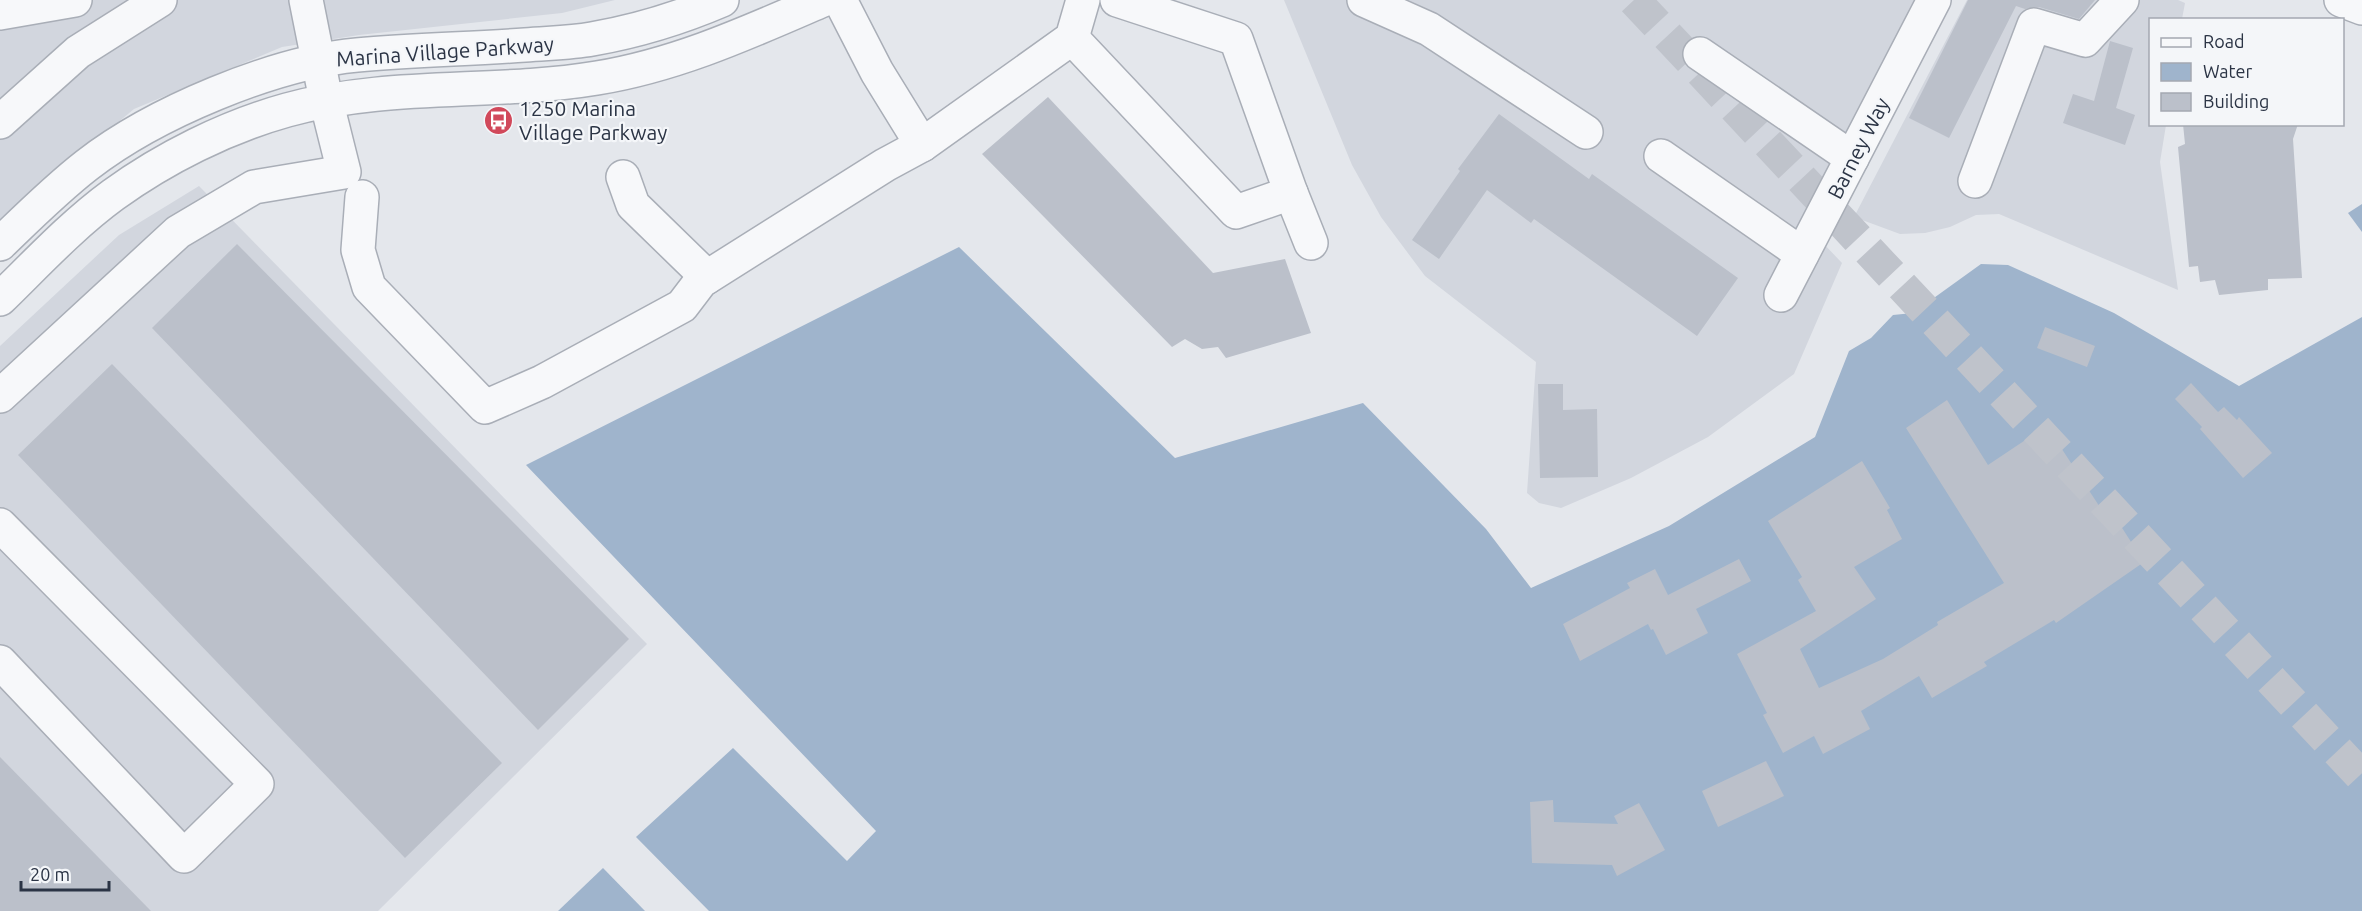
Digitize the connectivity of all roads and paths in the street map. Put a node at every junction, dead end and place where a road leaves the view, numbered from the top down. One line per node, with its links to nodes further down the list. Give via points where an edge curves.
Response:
1 (75, 0): 14 (street)
2 (160, 0): 19 (street, via 78,52)
3 (306, 0): 17 (street)
4 (722, 0): 17 (street, Marina Village Parkway, via 672,20 590,39 356,55)
5 (823, 0): 18 (street, Marina Village Parkway, via 684,58 642,70 596,79)
6 (840, 0): 21 (street)
7 (1083, 0): 15 (street)
8 (1117, 0): 26 (street, via 1236,39)
9 (1364, 0): 20 (street, via 1429,29)
10 (1934, 0): 23 (street, Barney Way)
11 (2122, 0): 25 (street, via 2085,40 2034,25)
12 (2341, 0): 13 (street)
13 (2362, 8)
14 (0, 13)
15 (1072, 38): 21 (street); 26 (street, via 1236,212)
16 (1700, 54): 23 (street)
17 (318, 62): 18 (street); 29 (street, Marina Village Parkway, via 226,90 134,134 88,164)
18 (326, 100): 33 (street, Marina Village Parkway, via 240,127 154,168 88,216); 34 (street, via 344,172 254,187 178,232)
19 (0, 122)
20 (1586, 132)
21 (922, 145): 31 (street)
22 (1661, 156): 30 (street)
23 (1852, 158): 30 (street, Barney Way)
24 (623, 177): 31 (street, via 633,205)
25 (1975, 181)
26 (1291, 194): 28 (street)
27 (362, 198): 31 (street, via 358,250 369,288 485,407 542,382 682,306)
28 (1311, 243)
29 (0, 244)
30 (1802, 254): 32 (street, Barney Way)
31 (707, 278)
32 (1781, 295)
33 (0, 299)
34 (0, 396)
35 (0, 525): 36 (street, via 256,784 184,856)
36 (0, 662)

